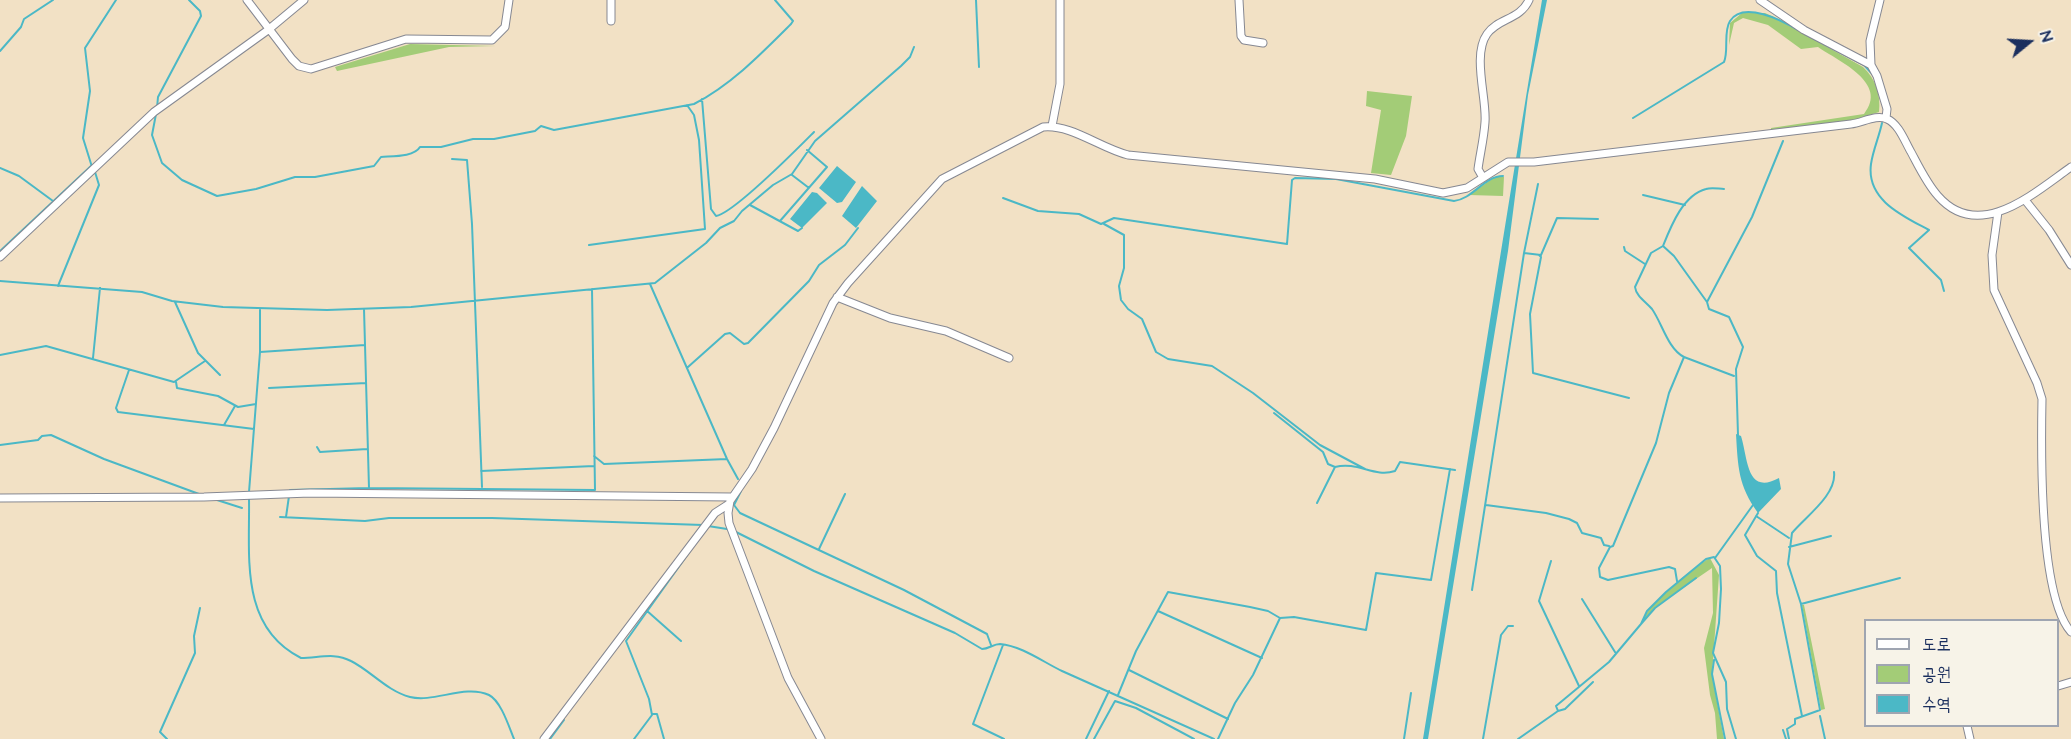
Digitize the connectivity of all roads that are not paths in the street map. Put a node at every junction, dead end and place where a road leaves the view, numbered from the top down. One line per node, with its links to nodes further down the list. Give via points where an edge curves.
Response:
1 (247, 0): 11 (street)
2 (304, 0): 11 (street)
3 (509, 0): 11 (street, via 505,27 492,40 406,39 311,69 299,66)
4 (611, 0): 10 (street)
5 (1060, 0): 15 (street, via 1060,84)
6 (1239, 0): 12 (street, via 1241,36)
7 (1760, 0): 13 (street, via 1804,30)
8 (1880, 0): 13 (street, via 1870,40)
9 (1527, 1): 17 (street, via 1521,13 1485,36 1481,57 1485,120 1478,169)
10 (611, 21)
11 (268, 30): 20 (street, via 154,112)
12 (1263, 44)
13 (1870, 65): 14 (street, via 1887,108)
14 (1886, 118): 17 (street, via 1518,161); 19 (street, via 1900,133 1945,204 1964,214)
15 (1052, 126): 17 (street, via 1128,155 1375,179 1443,193 1459,192); 22 (street, via 1043,127 942,179)
16 (2071, 167): 18 (street)
17 (1482, 176)
18 (2025, 200): 19 (street); 21 (street)
19 (1998, 212): 26 (street, via 1992,255 1994,290 2042,399 2045,527 2054,591 2063,621)
20 (0, 257)
21 (2071, 265)
22 (837, 297): 23 (street, via 890,318 946,331); 25 (street, via 774,429)
23 (1009, 358)
24 (0, 498): 25 (street, via 310,493)
25 (731, 501): 27 (street, via 715,513); 28 (street, via 729,523 767,624 796,696)
26 (2071, 632)
27 (544, 739)
28 (822, 739)

